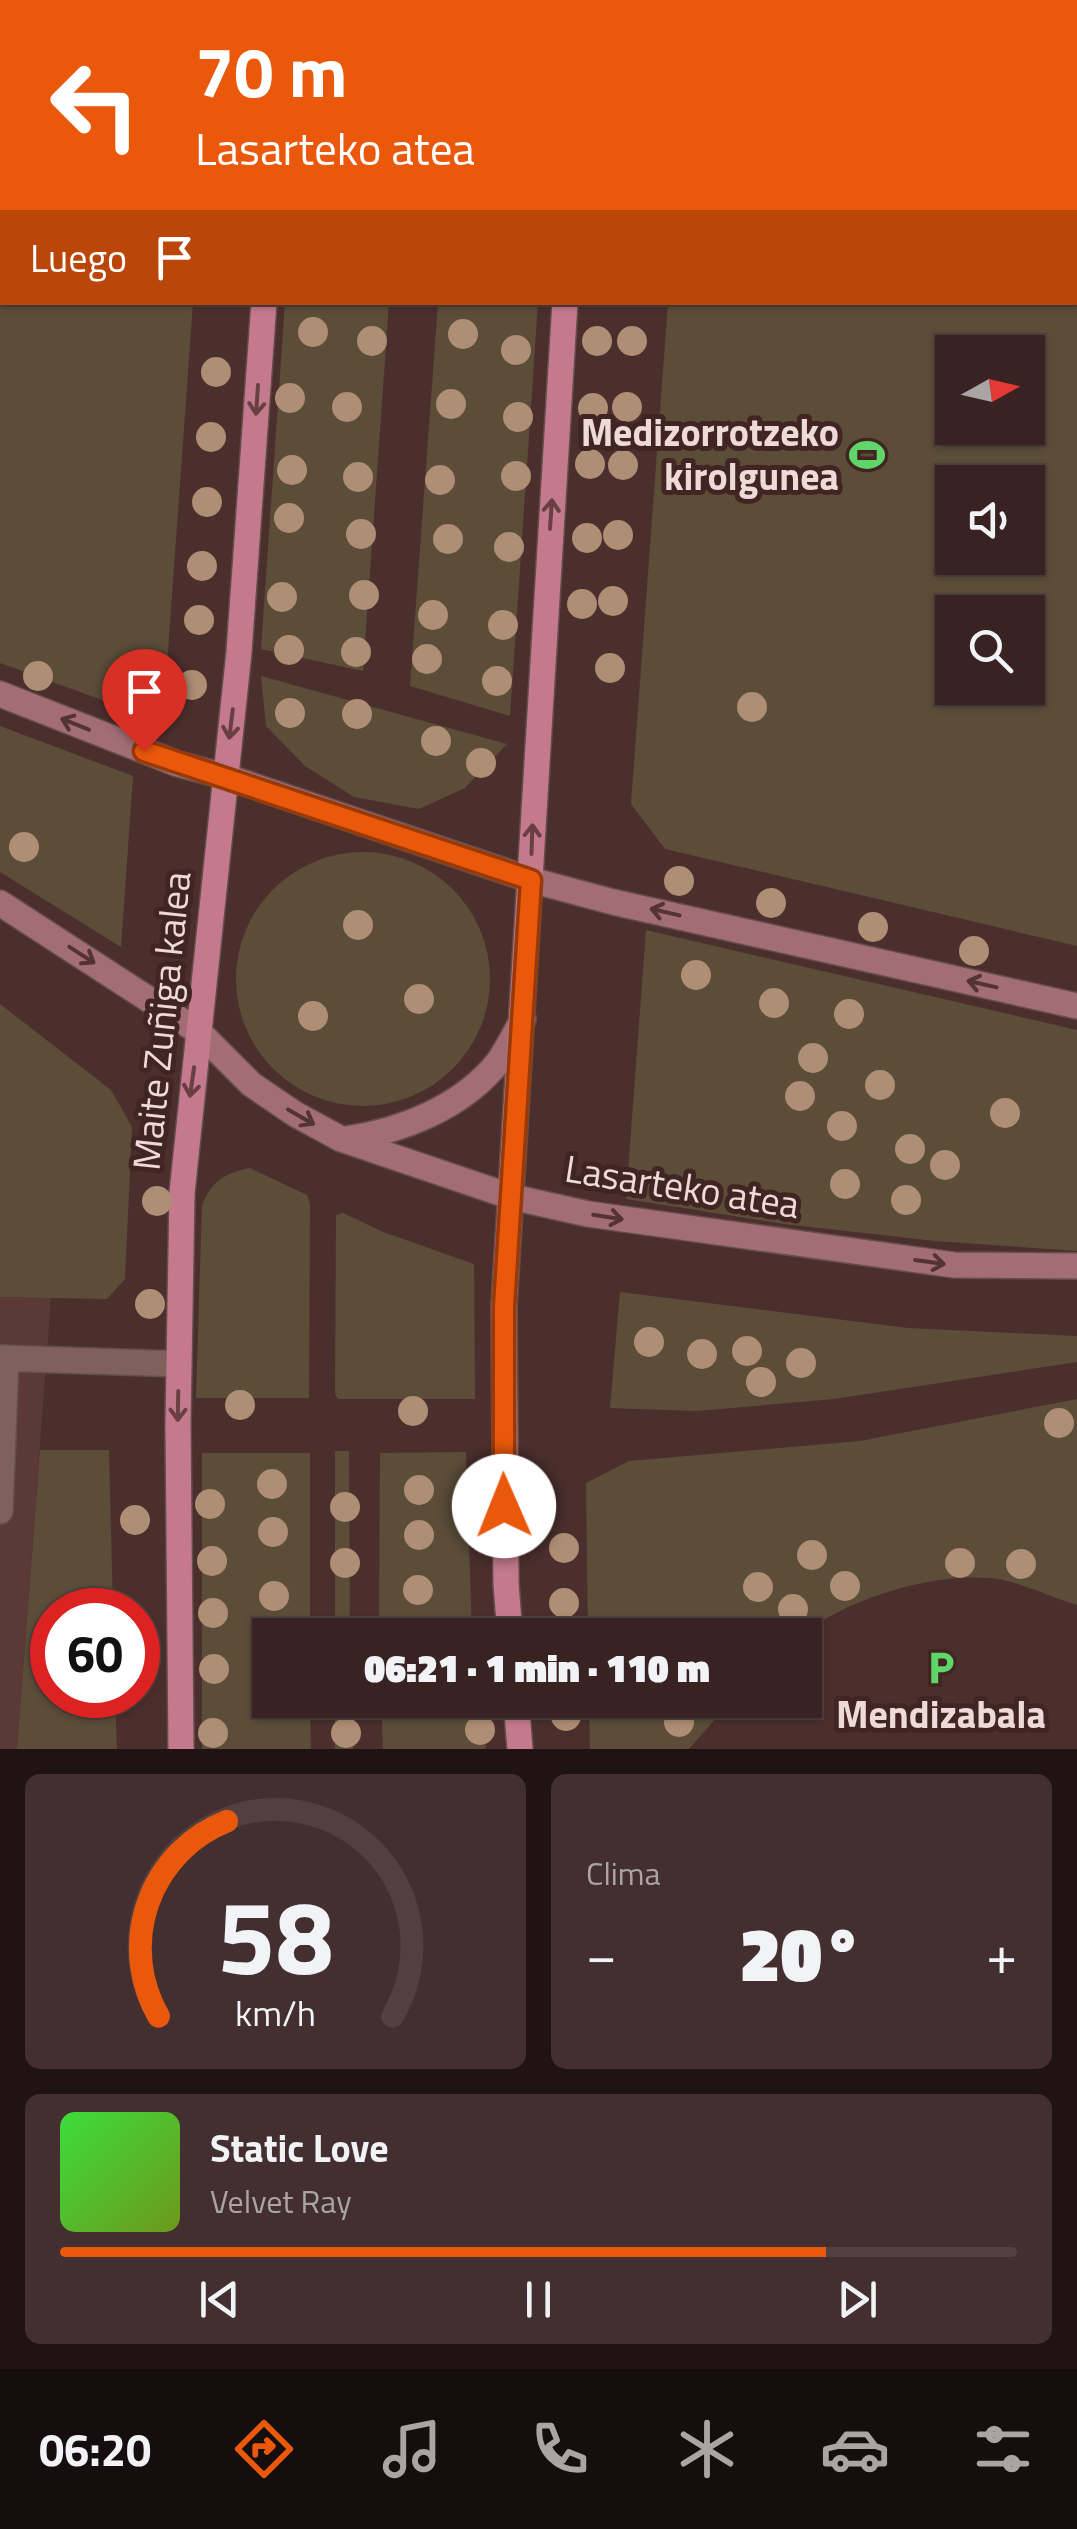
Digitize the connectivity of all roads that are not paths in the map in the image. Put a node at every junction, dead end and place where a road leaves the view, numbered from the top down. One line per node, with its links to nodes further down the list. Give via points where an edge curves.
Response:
1 (264, 305): 4 (main road, Maite Zuñiga kalea, one-way to 4)
2 (564, 305): 5 (main road, one-way to 2)
3 (0, 694): 4 (street, one-way to 3)
4 (224, 776): 5 (street); 9 (main road, Maite Zuñiga kalea)
5 (531, 880): 7 (street, one-way to 5); 8 (main road)
6 (0, 902): 9 (street, Lasarteko atea, one-way to 9)
7 (1077, 1006)
8 (523, 1019): 10 (street, via 500,1060 471,1090 383,1134); 11 (main road)
9 (200, 1032): 10 (street, Lasarteko atea, one-way to 10, via 251,1084); 14 (main road, Maite Zuñiga kalea, one-way to 14, via 182,1193)
10 (341, 1140): 11 (street, Lasarteko atea)
11 (512, 1197): 12 (street, Lasarteko atea, one-way to 12, via 608,1218 954,1265); 16 (main road, via 504,1324)
12 (1077, 1266)
13 (3, 1358): 14 (lane); 15 (lane)
14 (179, 1364): 18 (main road, Maite Zuñiga kalea, one-way to 18)
15 (0, 1512)
16 (509, 1618)
17 (517, 1718): 19 (main road)
18 (180, 1749)
19 (520, 1749)

